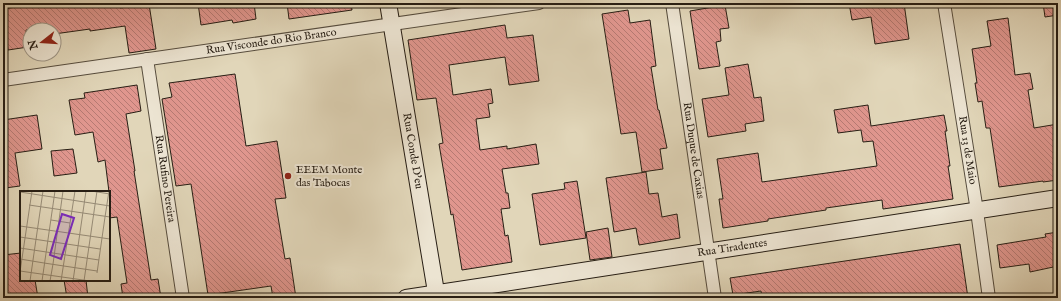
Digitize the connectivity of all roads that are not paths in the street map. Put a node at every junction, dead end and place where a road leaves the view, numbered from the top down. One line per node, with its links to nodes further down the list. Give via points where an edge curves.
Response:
1 (388, 3): 5 (main road, Rua Conde D'eu)
2 (539, 3): 5 (street, Rua Visconde do Rio Branco)
3 (672, 3): 10 (street, Rua Duque de Caxias)
4 (944, 3): 9 (street, Rua 13 de Maio)
5 (392, 24): 6 (street, Rua Visconde do Rio Branco); 11 (main road, Rua Conde D'eu)
6 (147, 59): 7 (street, Rua Visconde do Rio Branco); 12 (street, Rua Rufino Pereira)
7 (3, 80)
8 (1058, 198): 9 (main road, Rua Tiradentes)
9 (977, 211): 10 (main road, Rua Tiradentes); 15 (street, Rua 13 de Maio)
10 (707, 251): 11 (main road, Rua Tiradentes); 14 (street, Rua Duque de Caxias)
11 (436, 296): 13 (main road, Rua Tiradentes)
12 (183, 298)
13 (406, 298)
14 (715, 298)
15 (989, 298)

